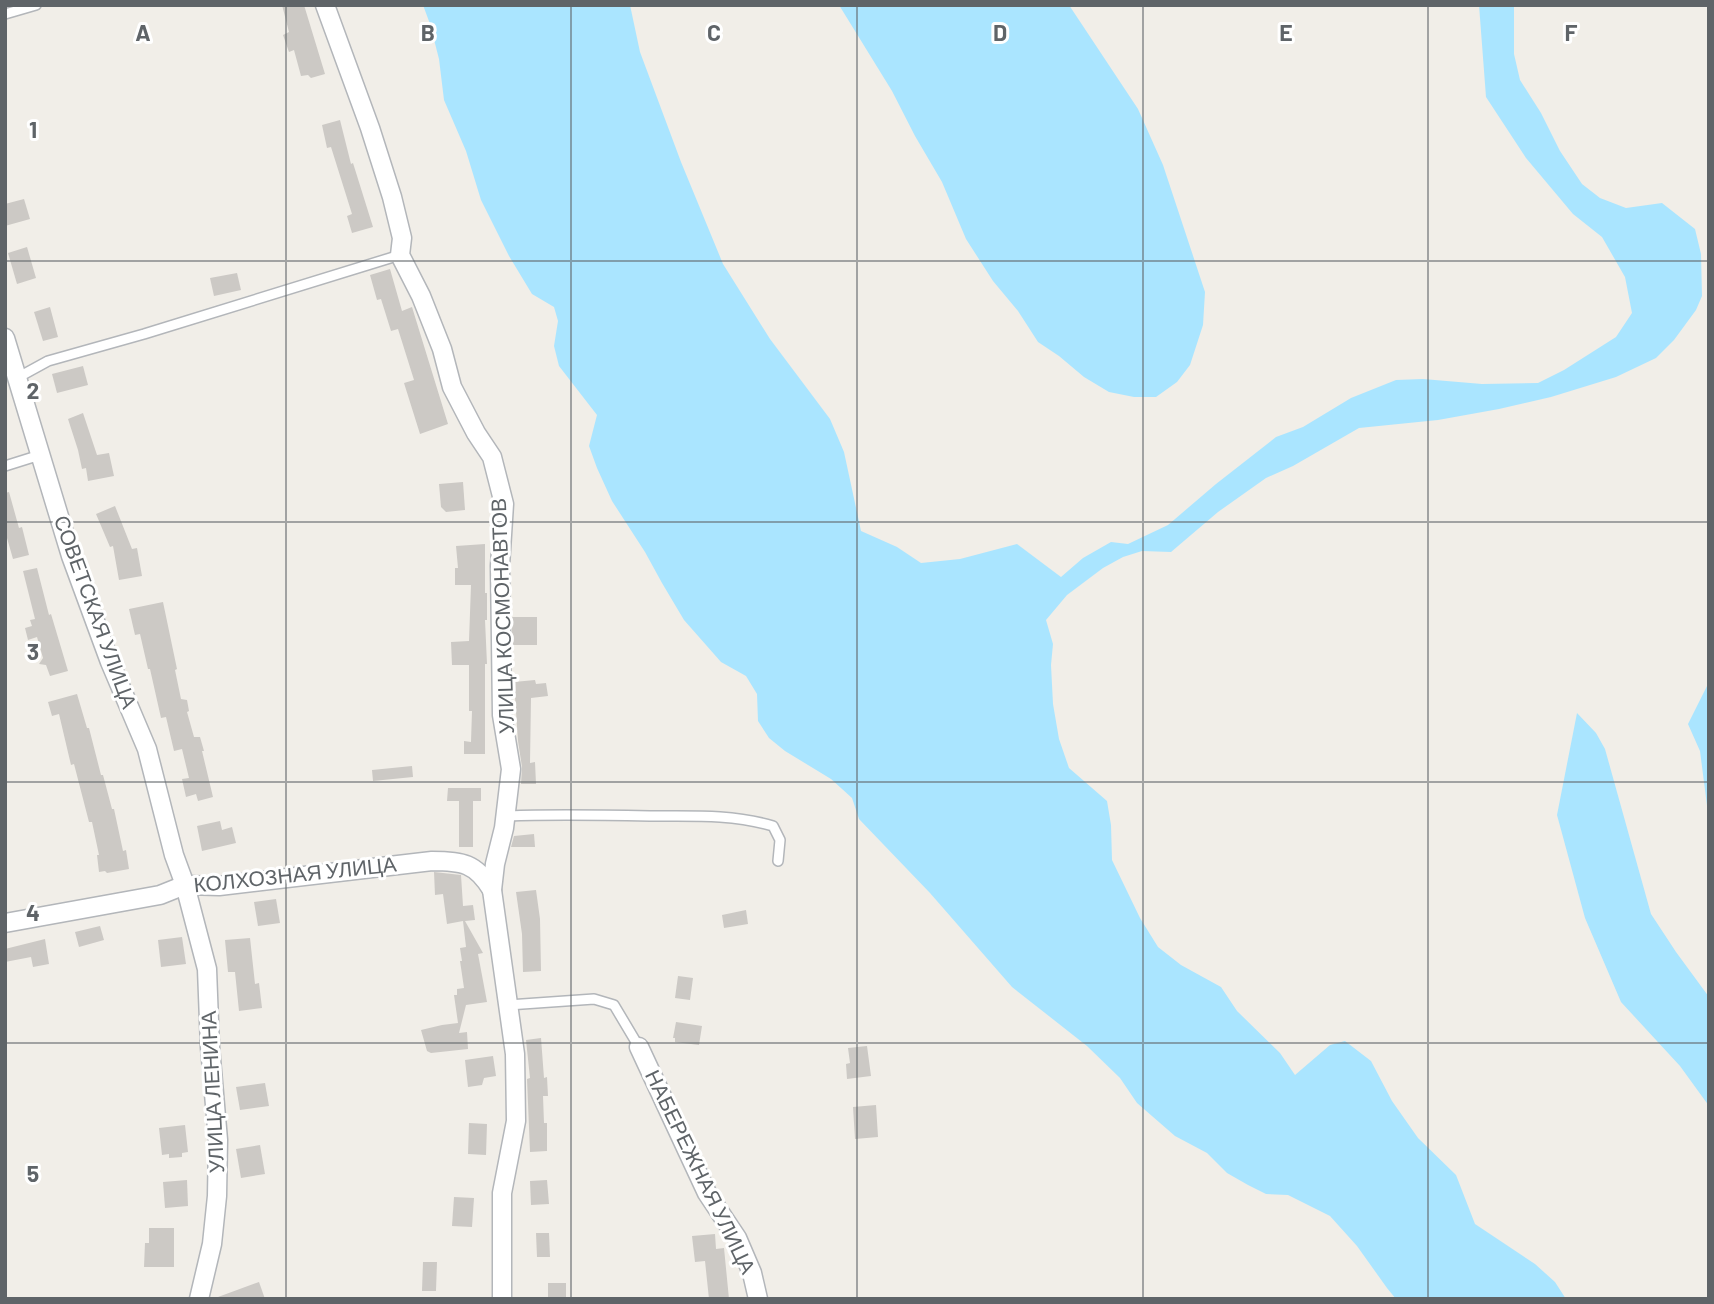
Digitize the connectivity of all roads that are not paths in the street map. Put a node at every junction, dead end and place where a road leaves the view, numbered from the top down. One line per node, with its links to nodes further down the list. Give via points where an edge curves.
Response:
1 (36, 5): 3 (lane)
2 (325, 5): 4 (street, УЛИЦА КОСМОНАВТОВ, via 392,197 402,237)
3 (5, 14)
4 (400, 255): 6 (lane, via 48,361); 9 (street, УЛИЦА КОСМОНАВТОВ, via 442,349 452,387 492,457 504,504 502,715 511,769)
5 (5, 338): 6 (street, СОВЕТСКАЯ УЛИЦА)
6 (17, 378): 7 (street, СОВЕТСКАЯ УЛИЦА)
7 (40, 455): 8 (lane); 11 (street, СОВЕТСКАЯ УЛИЦА, via 71,556 147,749)
8 (5, 466)
9 (506, 817): 10 (lane, via 563,814 752,820 773,826 780,840); 12 (street, УЛИЦА КОСМОНАВТОВ)
10 (778, 861)
11 (185, 886): 12 (street, КОЛХОЗНАЯ УЛИЦА, via 454,861 484,876); 13 (street, КОЛХОЗНАЯ УЛИЦА, via 160,895); 16 (street, УЛИЦА ЛЕНИНА, via 207,969 218,1140 212,1244)
12 (492, 890): 14 (street, УЛИЦА КОСМОНАВТОВ)
13 (5, 923)
14 (508, 1004): 15 (lane, via 594,999 614,1005); 17 (street, УЛИЦА КОСМОНАВТОВ, via 515,1054 516,1121 502,1193)
15 (639, 1047): 18 (street, НАБЕРЕЖНАЯ УЛИЦА, via 707,1193 737,1238)
16 (199, 1299)
17 (502, 1299)
18 (758, 1299)

